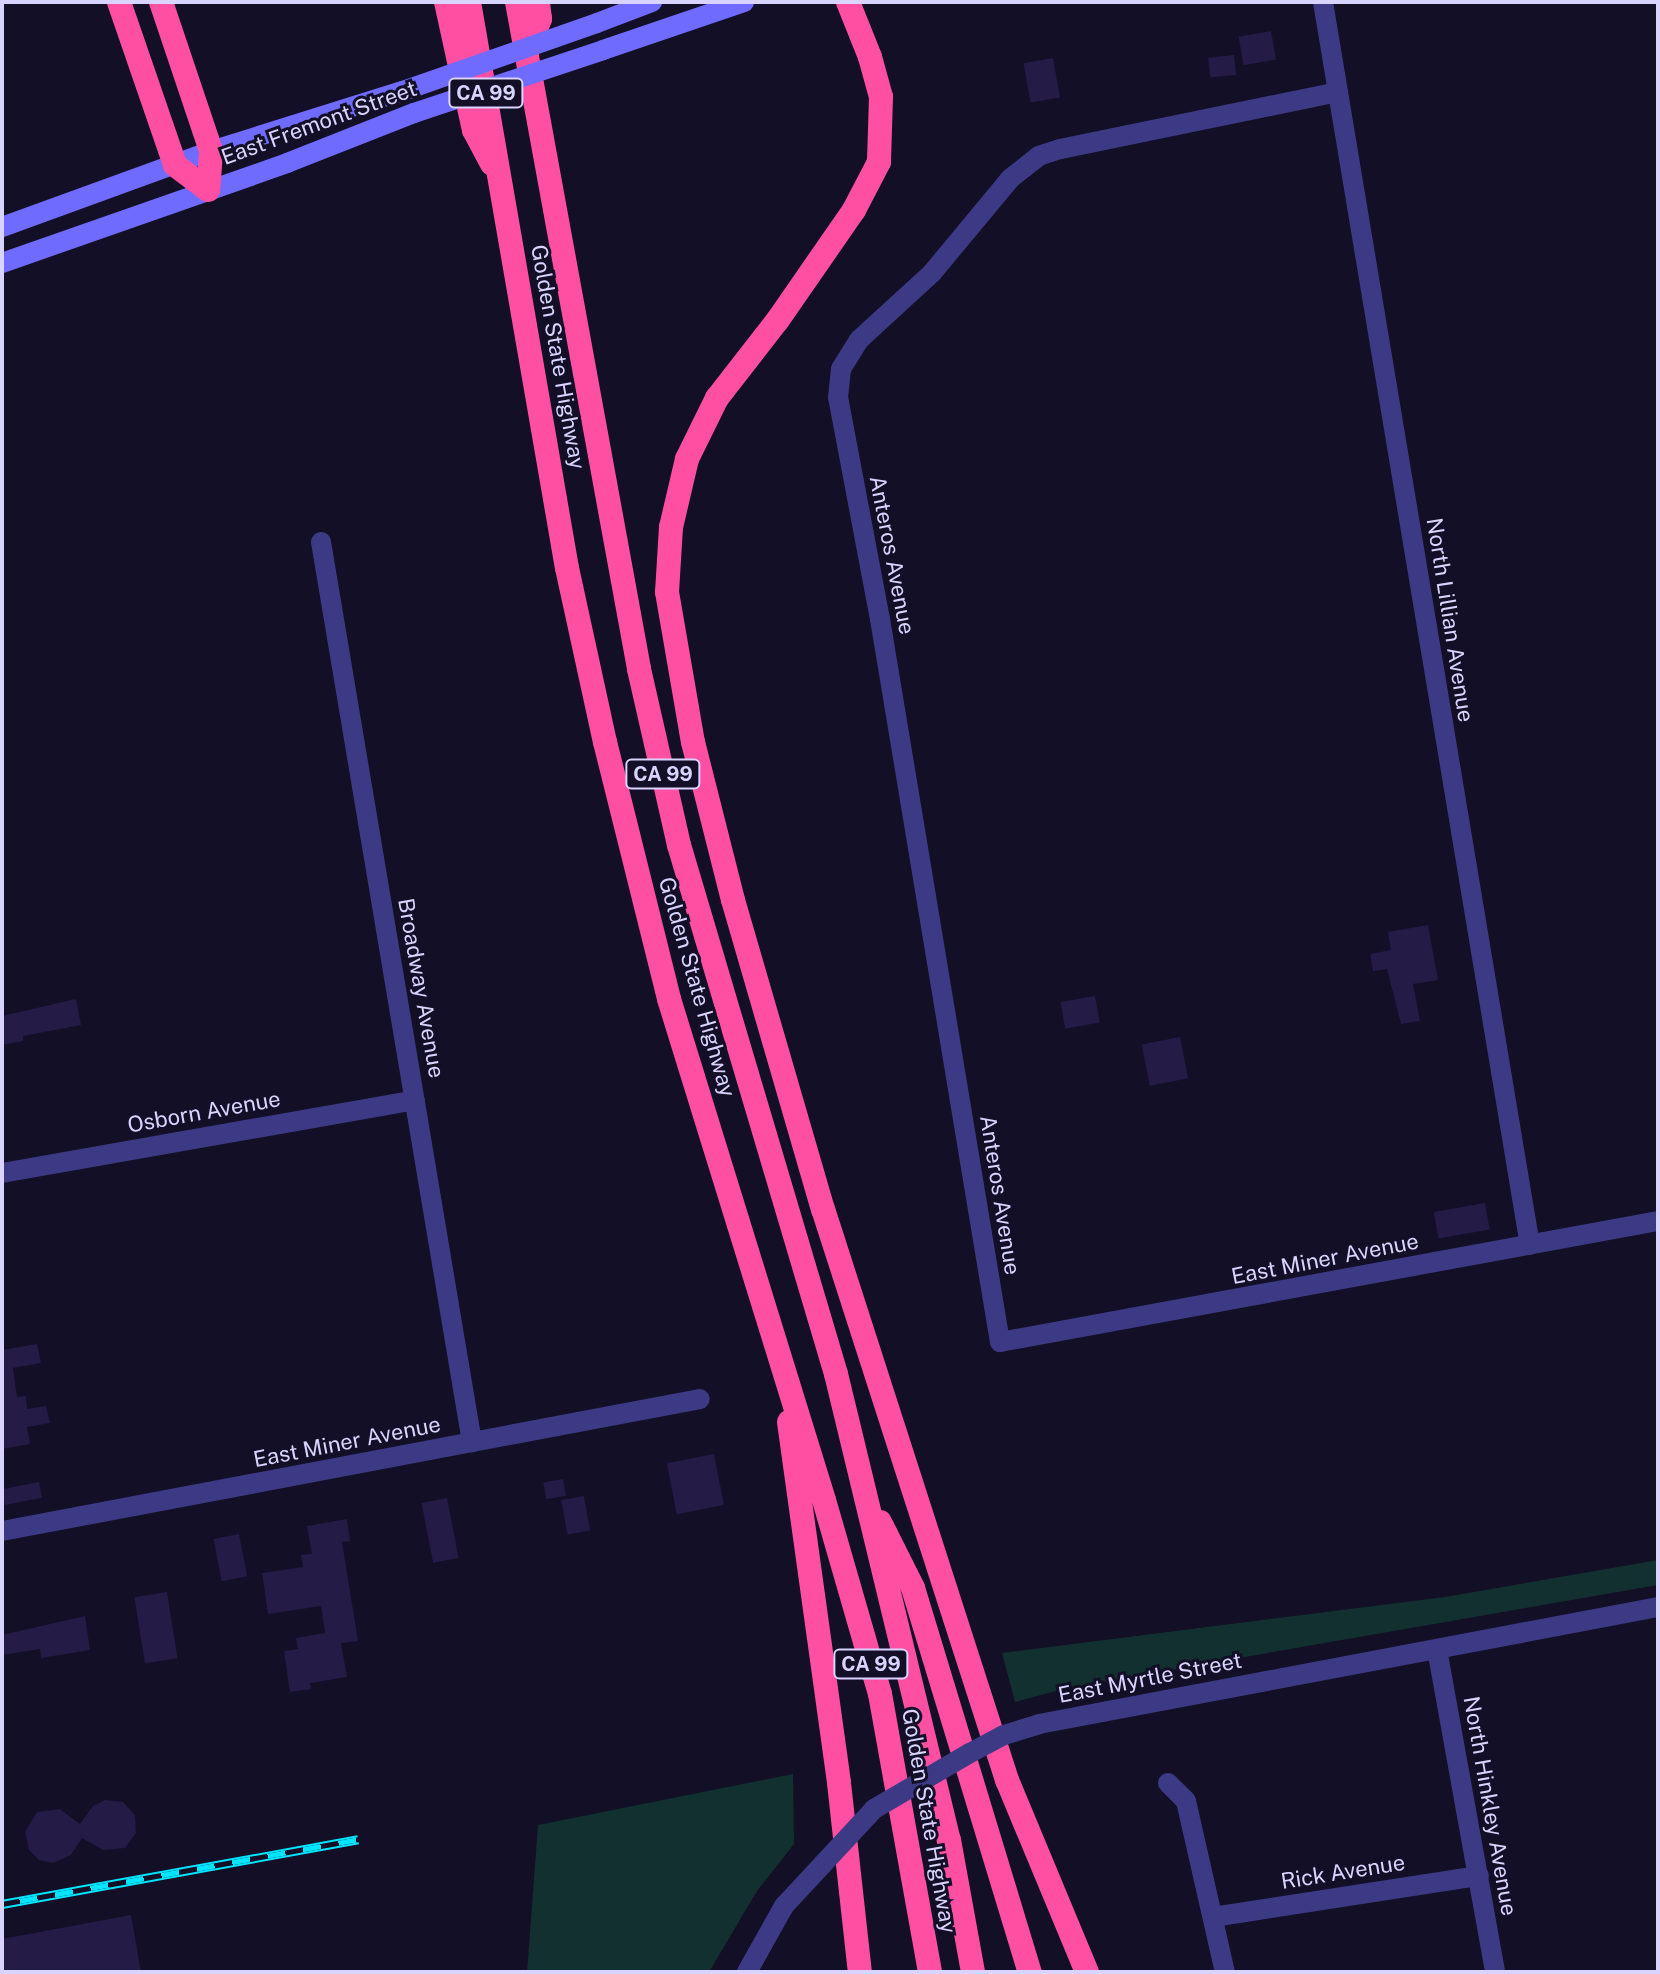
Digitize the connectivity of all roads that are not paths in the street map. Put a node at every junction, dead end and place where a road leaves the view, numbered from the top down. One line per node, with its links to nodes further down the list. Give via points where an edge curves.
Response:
1 (119, 2): 14 (highway)
2 (161, 2): 13 (highway)
3 (446, 2): 15 (highway, via 474,130)
4 (469, 2): 15 (highway, Golden State Highway / CA 99)
5 (517, 2): 11 (highway, Golden State Highway / CA 99)
6 (538, 2): 11 (highway, via 540,19)
7 (652, 2): 13 (main road, East Fremont Street, bridge, via 403,91)
8 (744, 2): 16 (main road, East Fremont Street, bridge, via 414,113)
9 (848, 2): 40 (highway, via 881,97 879,162 854,210 717,398 687,459 671,527 667,592 693,742 823,1209 1007,1780)
10 (1323, 2): 12 (street, North Lillian Avenue)
11 (526, 54): 28 (highway, Golden State Highway / CA 99, via 639,669 679,845 836,1374)
12 (1338, 92): 23 (street, North Lillian Avenue); 24 (street, Anteros Avenue, via 1039,156 1010,179 932,273 859,340 841,369 838,397)
13 (211, 151): 14 (main road, East Fremont Street); 16 (highway)
14 (175, 165): 16 (highway); 17 (main road, East Fremont Street)
15 (503, 184): 25 (highway, Golden State Highway / CA 99, via 567,568 621,811 669,999)
16 (208, 190): 18 (main road, East Fremont Street)
17 (2, 227)
18 (2, 263)
19 (321, 542): 20 (street, Broadway Avenue)
20 (415, 1100): 21 (street, Osborn Avenue); 27 (street, Broadway Avenue)
21 (2, 1173)
22 (1658, 1221): 23 (street, East Miner Avenue)
23 (1530, 1245): 24 (street, East Miner Avenue)
24 (1000, 1342)
25 (782, 1364): 36 (highway); 37 (highway, Golden State Highway / CA 99, via 880,1694)
26 (700, 1399): 27 (street, East Miner Avenue)
27 (472, 1442): 29 (street, East Miner Avenue)
28 (859, 1480): 38 (highway, Golden State Highway / CA 99, via 949,1840); 39 (highway, via 913,1588)
29 (2, 1531)
30 (1658, 1607): 31 (street, East Myrtle Street)
31 (1437, 1649): 33 (street, North Hinkley Avenue); 35 (street, East Myrtle Street, bridge, via 1039,1724 993,1741 874,1809 784,1906)
32 (1168, 1783): 34 (street, via 1186,1801)
33 (1479, 1876): 34 (street, Rick Avenue); 42 (street, North Hinkley Avenue)
34 (1213, 1917): 41 (street)
35 (747, 1972)
36 (860, 1972)
37 (930, 1972)
38 (973, 1972)
39 (1030, 1972)
40 (1087, 1972)
41 (1225, 1972)
42 (1495, 1972)

